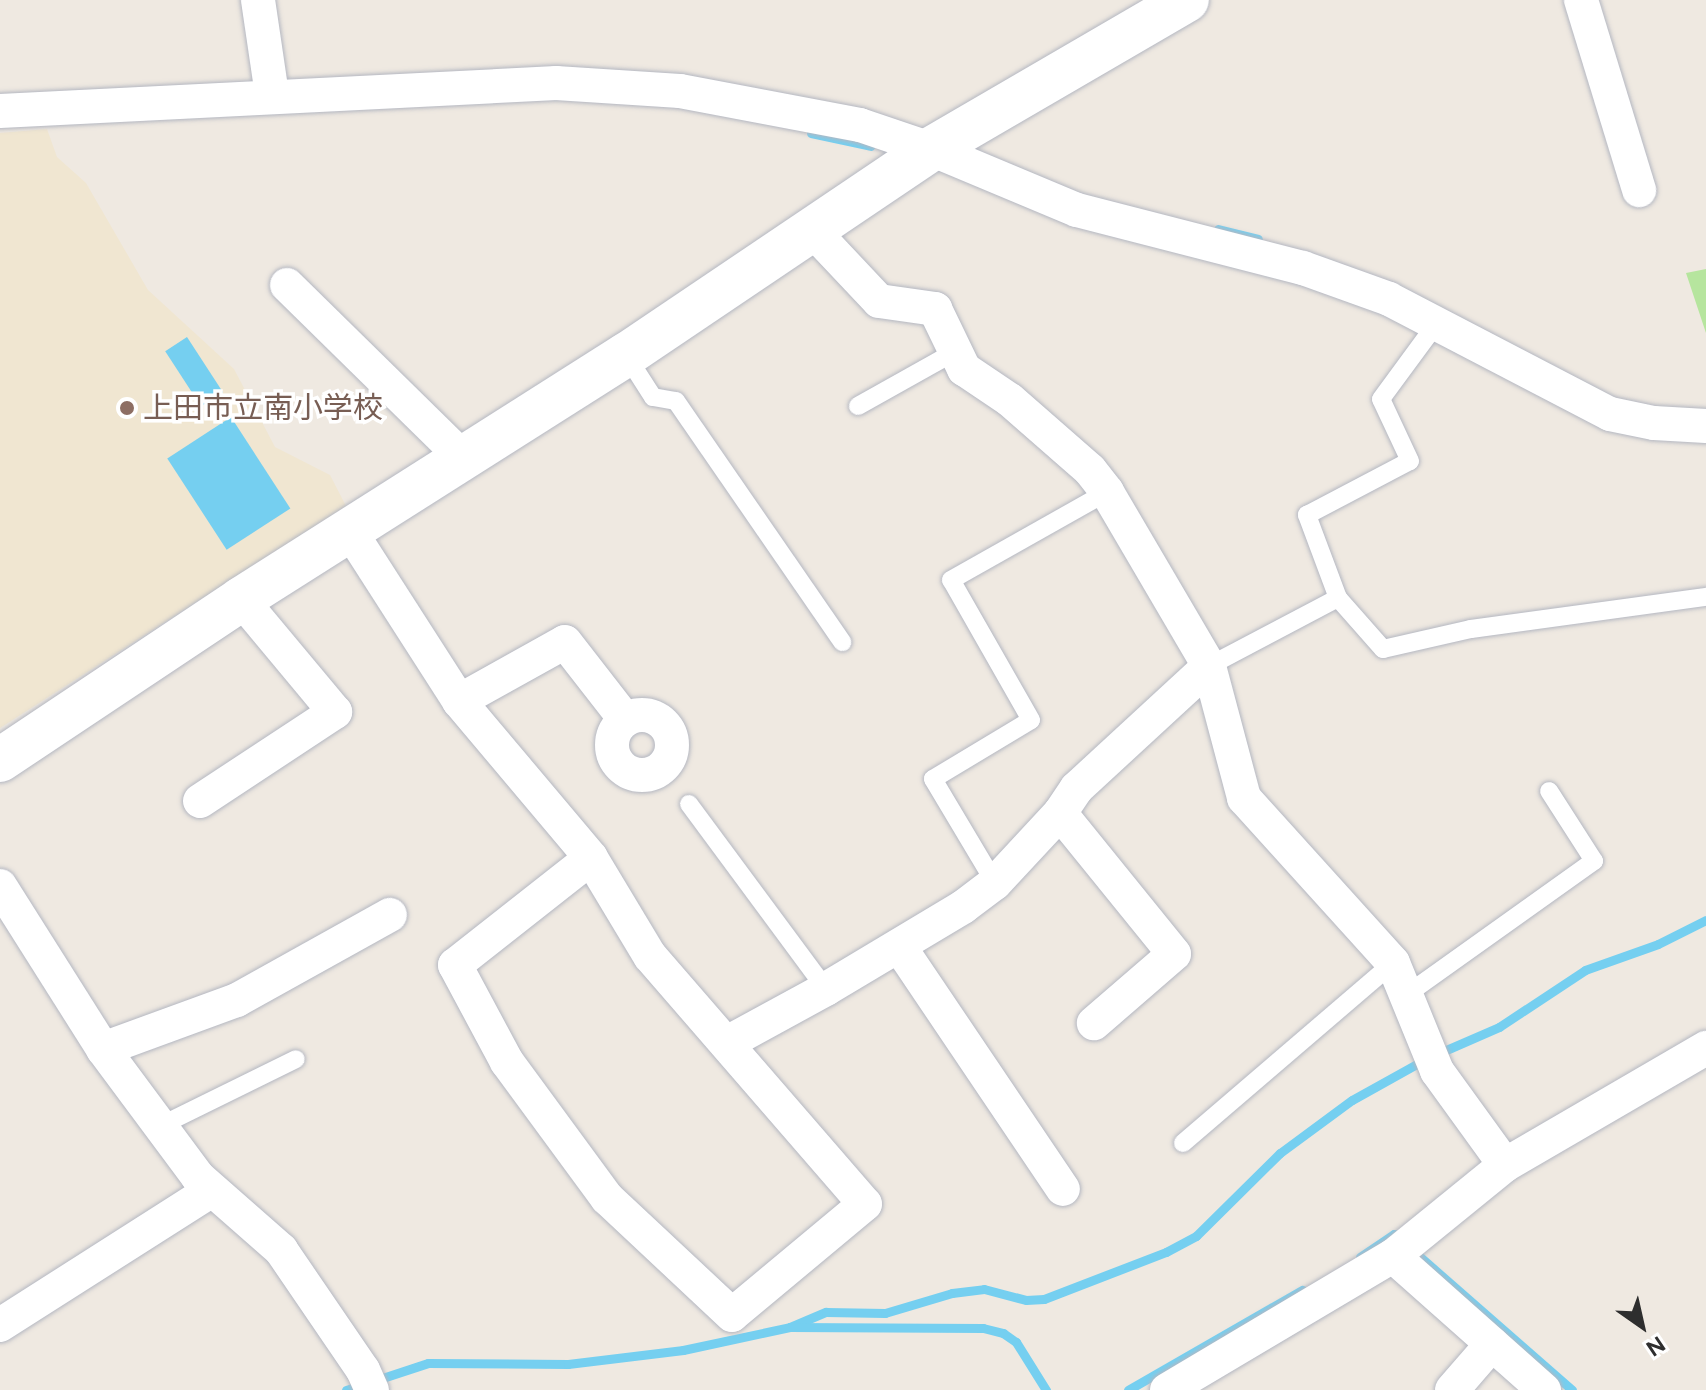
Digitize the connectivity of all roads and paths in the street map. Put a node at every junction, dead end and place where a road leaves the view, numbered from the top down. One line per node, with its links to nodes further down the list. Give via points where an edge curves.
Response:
1 (258, 0): 4 (street)
2 (1187, 0): 6 (street)
3 (1581, 0): 7 (street)
4 (272, 95): 5 (street); 6 (street, via 556,83 680,91 860,125)
5 (0, 111)
6 (931, 149): 8 (street); 10 (street, via 1077,210 1303,268 1389,299)
7 (1639, 190)
8 (813, 231): 11 (street, via 879,301 935,309); 12 (street)
9 (287, 285): 15 (street)
10 (1436, 324): 14 (street, via 1610,414); 19 (lane, via 1381,399 1410,461 1307,515)
11 (956, 351): 13 (lane); 16 (street, via 964,369 1010,400 1090,470)
12 (626, 355): 15 (street); 21 (lane, via 653,397 676,401)
13 (858, 406)
14 (1706, 426)
15 (464, 459): 17 (street)
16 (1107, 492): 22 (street); 31 (lane, via 951,580 1031,720 933,779)
17 (350, 531): 20 (street); 23 (street)
18 (1706, 597): 19 (lane, via 1471,629 1383,649)
19 (1338, 598): 22 (lane)
20 (241, 599): 25 (street); 27 (street, via 335,712)
21 (842, 642)
22 (1209, 666): 29 (street, via 1123,742); 35 (street, via 1244,798)
23 (459, 701): 24 (street, via 565,642); 30 (street)
24 (625, 719)
25 (0, 760)
26 (1549, 791): 37 (lane, via 1594,861)
27 (200, 801)
28 (689, 804): 36 (lane)
29 (1060, 813): 31 (street); 38 (street, via 1174,954)
30 (591, 858): 39 (street, via 650,956); 39 (street, via 455,965 507,1062 607,1198 732,1315 865,1204)
31 (995, 883): 34 (street)
32 (0, 886): 40 (street)
33 (390, 915): 40 (street, via 237,1000)
34 (899, 946): 36 (street); 46 (street)
35 (1393, 963): 37 (street); 44 (lane)
36 (826, 989): 39 (street)
37 (1406, 995): 45 (street, via 1432,1057)
38 (1094, 1023)
39 (727, 1043)
40 (103, 1049): 43 (street)
41 (1701, 1058): 45 (street)
42 (296, 1059): 43 (lane)
43 (162, 1125): 47 (street)
44 (1183, 1143)
45 (1505, 1165): 48 (street)
46 (1063, 1189)
47 (212, 1190): 49 (street); 51 (street, via 281,1250)
48 (1393, 1256): 50 (street); 52 (street)
49 (0, 1325)
50 (1492, 1344): 53 (street); 54 (street)
51 (367, 1380)
52 (1167, 1390)
53 (1452, 1390)
54 (1544, 1390)

